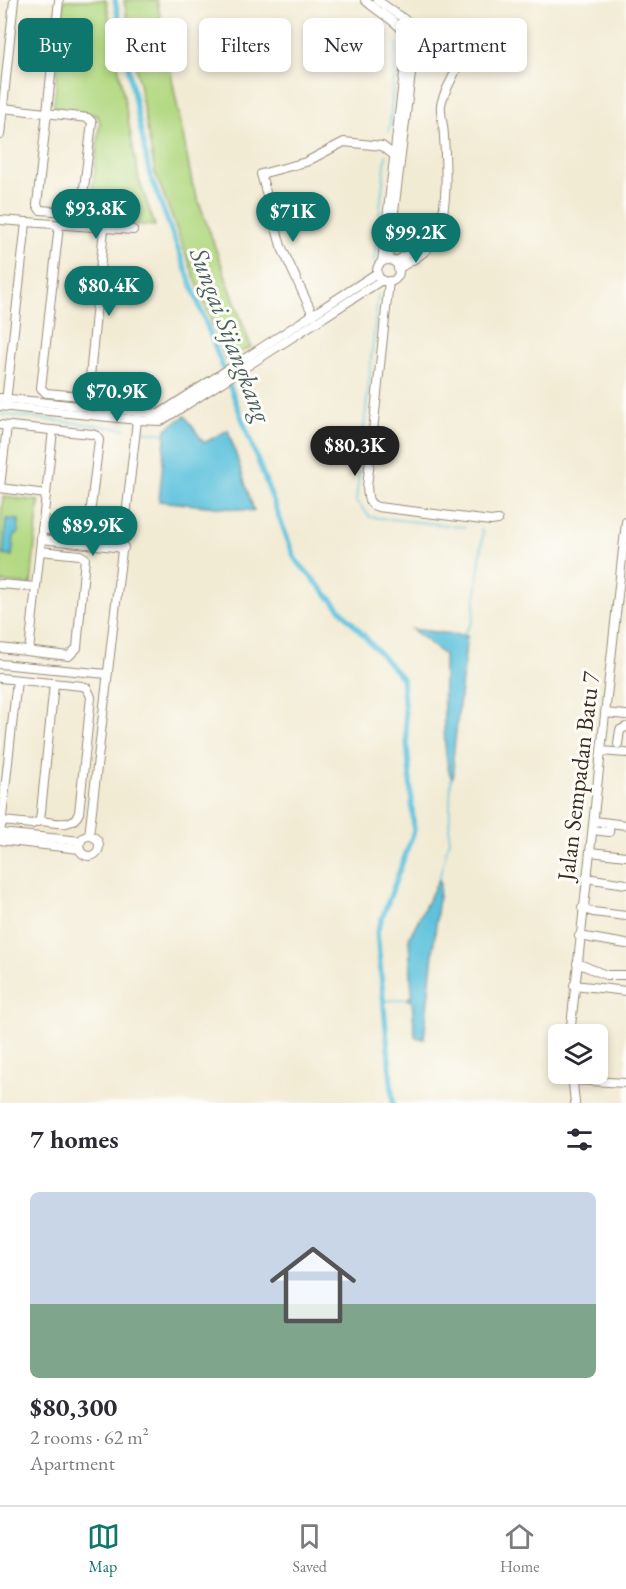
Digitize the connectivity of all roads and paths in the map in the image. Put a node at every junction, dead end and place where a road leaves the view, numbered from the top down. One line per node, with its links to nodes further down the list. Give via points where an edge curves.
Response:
1 (14, 0): 10 (street)
2 (59, 0): 11 (street)
3 (365, 0): 6 (street)
4 (377, 0): 5 (street)
5 (402, 18)
6 (396, 24)
7 (405, 72): 13 (street)
8 (411, 72): 21 (street)
9 (455, 72): 22 (street, via 442,101 446,189 441,219)
10 (3, 108): 11 (street); 12 (street)
11 (47, 112): 11 (street, via 37,205 45,211 78,213 83,208 92,122 88,118)
12 (0, 135)
13 (397, 138): 14 (street); 15 (street)
14 (382, 146): 15 (street); 28 (street, via 344,142 306,162 261,174 281,246)
15 (395, 156): 24 (street)
16 (0, 220): 17 (street)
17 (26, 223): 18 (street); 30 (street)
18 (59, 225): 19 (street); 19 (street, via 41,388 46,393 85,396 89,388)
19 (104, 228): 20 (street)
20 (133, 230)
21 (391, 244): 23 (street); 24 (street)
22 (430, 244): 23 (street); 24 (street, via 425,251)
23 (408, 254): 24 (street)
24 (391, 263): 25 (street, via 378,266); 25 (street, via 397,276)
25 (383, 278): 26 (street); 27 (street); 28 (street)
26 (372, 286): 27 (street, via 382,290); 29 (street)
27 (387, 299): 36 (street, via 368,500 373,506 415,513)
28 (313, 315): 29 (street)
29 (234, 370): 31 (street, via 159,414)
30 (3, 402): 31 (street)
31 (138, 416): 41 (street)
32 (3, 426): 33 (street); 34 (street)
33 (53, 430): 35 (street); 38 (street, via 92,434 99,441 88,532)
34 (0, 488): 35 (street)
35 (46, 494): 38 (street)
36 (498, 520)
37 (626, 522): 40 (street, Jalan Sempadan Batu 7)
38 (42, 530): 39 (street)
39 (41, 539): 41 (street); 42 (street)
40 (625, 542): 43 (street, Jalan Sempadan Batu 7)
41 (124, 548): 49 (street)
42 (40, 551): 45 (street); 47 (street, via 85,558 77,648 69,656)
43 (623, 570): 53 (street, Jalan Sempadan Batu 7)
44 (0, 584): 45 (street)
45 (36, 587): 47 (street)
46 (0, 648): 47 (street)
47 (29, 651)
48 (0, 664): 49 (street)
49 (107, 675): 67 (street)
50 (0, 678): 51 (street)
51 (17, 680): 52 (street); 59 (street)
52 (54, 684): 61 (street); 61 (street, via 82,686 91,697 79,813 68,824)
53 (605, 713): 54 (street); 57 (street, Jalan Sempadan Batu 7)
54 (626, 715)
55 (626, 727): 56 (street, via 620,730)
56 (618, 744)
57 (601, 751): 58 (street); 62 (street, Jalan Sempadan Batu 7)
58 (626, 753)
59 (3, 776): 60 (street)
60 (2, 821): 61 (street); 66 (street)
61 (40, 821)
62 (594, 821): 63 (street); 65 (street, Jalan Sempadan Batu 7)
63 (610, 823): 64 (street); 65 (street, via 609,832)
64 (626, 825)
65 (592, 830): 69 (street, Jalan Sempadan Batu 7)
66 (0, 836): 68 (street)
67 (89, 836): 68 (street); 68 (street, via 99,843 97,852 85,855)
68 (80, 845)
69 (590, 852): 70 (street); 71 (street, Jalan Sempadan Batu 7)
70 (626, 856)
71 (586, 878): 72 (street); 73 (street, Jalan Sempadan Batu 7)
72 (626, 884)
73 (582, 908): 74 (street); 75 (street, Jalan Sempadan Batu 7)
74 (626, 916)
75 (579, 936): 76 (street); 77 (street, Jalan Sempadan Batu 7)
76 (626, 944)
77 (577, 963): 78 (street, via 606,975); 79 (street, Jalan Sempadan Batu 7)
78 (626, 975)
79 (574, 985): 80 (street); 81 (street, Jalan Sempadan Batu 7)
80 (626, 991)
81 (571, 1024)
82 (608, 1081): 83 (street)
83 (626, 1083)
84 (573, 1084): 85 (street)
85 (575, 1103)

